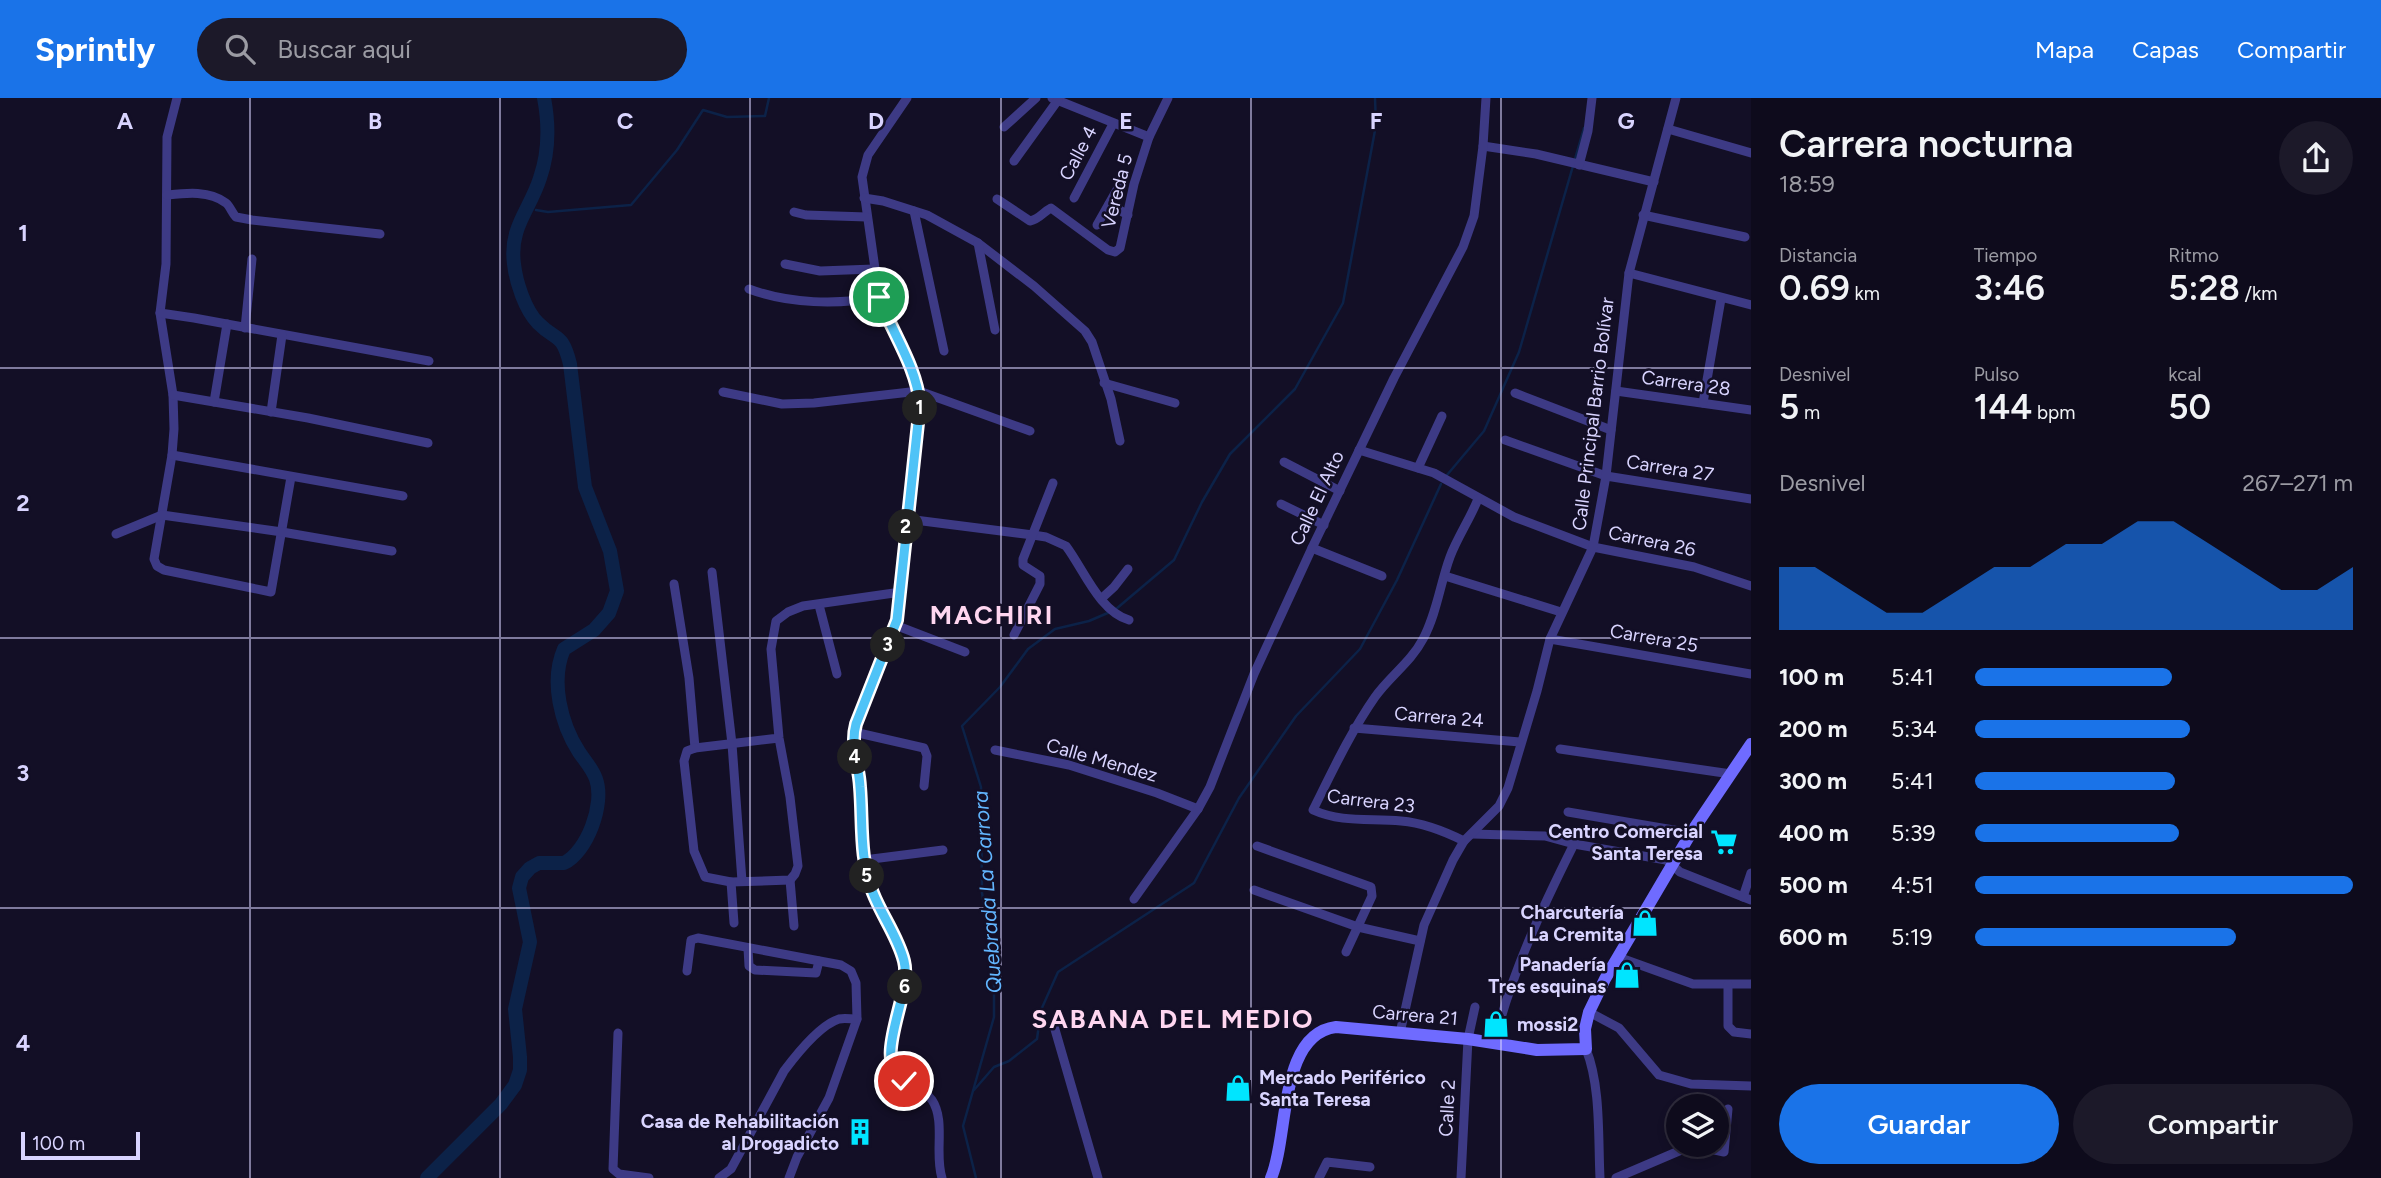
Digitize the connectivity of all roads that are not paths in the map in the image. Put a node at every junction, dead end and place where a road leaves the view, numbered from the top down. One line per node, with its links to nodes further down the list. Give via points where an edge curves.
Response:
1 (177, 98): 19 (street, via 167,137)
2 (907, 98): 20 (street, via 868,155 862,177)
3 (1036, 98): 10 (street)
4 (1168, 98): 12 (street, Vereda 5)
5 (1486, 98): 13 (street, Calle El Alto)
6 (1592, 98): 16 (street)
7 (1676, 98): 11 (street, Calle Principal Barrio Bolívar)
8 (1055, 99): 9 (street); 15 (street)
9 (1113, 124): 12 (street); 21 (street, Calle 4)
10 (1004, 127)
11 (1668, 128): 14 (street); 18 (street, Calle Principal Barrio Bolívar)
12 (1149, 137): 26 (street, Vereda 5)
13 (1483, 146): 16 (street); 65 (street, Calle El Alto, via 1469,232)
14 (1751, 153)
15 (1014, 161)
16 (1579, 165): 18 (street)
17 (1123, 179): 23 (street)
18 (1654, 182): 27 (street, Calle Principal Barrio Bolívar)
19 (167, 195): 30 (street, via 203,195 227,204 236,217 252,220); 41 (street)
20 (864, 198): 24 (street); 28 (street)
21 (1074, 198)
22 (997, 199): 26 (street, Vereda 5, via 1030,221 1051,208 1115,252)
23 (1109, 204): 26 (street); 29 (street)
24 (914, 211): 32 (street); 46 (street)
25 (794, 212): 28 (street)
26 (1128, 215)
27 (1643, 215): 31 (street); 36 (street, Calle Principal Barrio Bolívar)
28 (867, 216): 35 (street)
29 (1097, 225)
30 (380, 234)
31 (1745, 237)
32 (978, 243): 44 (street); 48 (street, via 1085,331)
33 (252, 259): 43 (street)
34 (785, 264): 35 (street, via 820,271)
35 (874, 269): 38 (street)
36 (1629, 273): 39 (street); 50 (street, Calle Principal Barrio Bolívar)
37 (750, 289): 38 (street, via 800,300)
38 (879, 297): 49 (street)
39 (1721, 299): 40 (street); 55 (street)
40 (1751, 305)
41 (160, 313): 42 (street); 53 (street)
42 (227, 324): 43 (street); 54 (street)
43 (245, 328): 45 (street)
44 (995, 330)
45 (282, 335): 47 (street); 58 (street)
46 (944, 351)
47 (429, 361)
48 (1104, 383): 56 (street); 63 (street)
49 (919, 391): 51 (street, via 782,404); 61 (street); 78 (street)
50 (1616, 391): 55 (street, Carrera 28); 60 (street, Calle Principal Barrio Bolívar)
51 (723, 392)
52 (1515, 393): 60 (street)
53 (173, 395): 54 (street); 66 (street)
54 (214, 402): 58 (street)
55 (1703, 402): 57 (street, Carrera 28)
56 (1175, 403)
57 (1751, 410)
58 (271, 412): 64 (street)
59 (1442, 416): 68 (street)
60 (1611, 430): 69 (street, Calle Principal Barrio Bolívar)
61 (1030, 431)
62 (1505, 440): 69 (street, Carrera 27)
63 (1120, 441)
64 (428, 443)
65 (1359, 450): 68 (street, Carrera 26); 72 (street, Calle El Alto)
66 (172, 455): 70 (street); 77 (street)
67 (1284, 462): 72 (street)
68 (1418, 468): 74 (street, Carrera 26)
69 (1606, 476): 75 (street, Carrera 27); 83 (street, Calle Principal Barrio Bolívar)
70 (292, 477): 73 (street); 80 (street)
71 (1053, 483): 82 (street)
72 (1340, 491): 79 (street, Calle El Alto)
73 (403, 496)
74 (1478, 499): 83 (street, Carrera 26); 89 (street)
75 (1751, 499)
76 (1282, 504): 79 (street)
77 (162, 515): 80 (street); 80 (street, via 154,559 157,566 271,592); 81 (street)
78 (907, 519): 82 (street); 92 (street)
79 (1324, 525): 84 (street, Calle El Alto)
80 (282, 532): 85 (street)
81 (116, 534)
82 (1033, 535): 93 (street, via 1066,546); 98 (street, via 1023,565 1040,576 1040,584)
83 (1593, 547): 91 (street, Carrera 26, via 1694,567); 95 (street, Calle Principal Barrio Bolívar)
84 (1312, 548): 88 (street); 114 (street, Calle El Alto)
85 (392, 551)
86 (1128, 569): 93 (street)
87 (712, 572): 107 (street)
88 (1382, 576)
89 (1445, 576): 95 (street); 103 (street, via 1423,639)
90 (674, 584): 109 (street)
91 (1751, 586)
92 (901, 592): 94 (street); 97 (street)
93 (1102, 598): 96 (street, via 1119,617)
94 (819, 605): 101 (street); 105 (street, via 788,612 776,621 772,634)
95 (1561, 612): 99 (street, Calle Principal Barrio Bolívar)
96 (1129, 620)
97 (895, 625): 100 (street); 104 (street)
98 (1013, 635)
99 (1550, 639): 102 (street, Carrera 25); 106 (street, Calle Principal Barrio Bolívar)
100 (965, 652)
101 (837, 674)
102 (1751, 674)
103 (1354, 728): 106 (street, Carrera 24); 117 (street, Carrera 23, via 1312,810 1334,818 1401,821)
104 (854, 732): 113 (street, via 924,748 928,756); 121 (street)
105 (779, 738): 107 (street); 124 (street, via 798,866)
106 (1520, 742): 117 (street, Calle Principal Barrio Bolívar, via 1499,806)
107 (732, 744): 109 (street); 125 (street)
108 (1751, 744): 112 (street)
109 (695, 748): 126 (street, via 687,751 684,761 694,851 705,877)
110 (1560, 749): 112 (street)
111 (995, 750): 114 (street, Calle Mendez, via 1069,765)
112 (1731, 774): 116 (street)
113 (923, 786)
114 (1198, 809): 128 (street, Calle El Alto)
115 (1568, 812): 116 (street)
116 (1691, 833): 122 (street)
117 (1468, 838): 118 (street, Carrera 23, via 1545,836); 133 (street, Calle Principal Barrio Bolívar)
118 (1574, 844): 122 (street, Carrera 23); 149 (street, via 1540,912)
119 (1257, 846): 132 (street, via 1371,887 1372,896)
120 (943, 850): 121 (street)
121 (864, 860): 157 (street, via 904,962 905,990 890,1063 897,1077 927,1093 934,1102)
122 (1672, 864): 129 (street, Carrera 23, via 1680,872); 136 (street)
123 (1751, 873): 129 (street)
124 (790, 880): 125 (street); 131 (street)
125 (742, 881): 126 (street)
126 (731, 882): 130 (street)
127 (1254, 890): 132 (street)
128 (1134, 899)
129 (1747, 899)
130 (734, 923)
131 (794, 926)
132 (1358, 927): 133 (street); 135 (street)
133 (1420, 941): 145 (street, Calle Principal Barrio Bolívar)
134 (748, 948): 137 (street); 137 (street, via 749,966 755,971 812,974); 138 (street, via 691,940)
135 (1346, 952)
136 (1618, 957): 140 (street, via 1693,984); 142 (street)
137 (819, 961): 143 (street, via 851,971)
138 (687, 971)
139 (1751, 984): 140 (street)
140 (1728, 985): 147 (street, via 1728,1026 1734,1032)
141 (1475, 1007): 148 (street, Calle 2)
142 (1589, 1012): 150 (street); 151 (street, via 1619,1028 1660,1075 1691,1084)
143 (857, 1019): 155 (street, via 831,1023 794,1057 731,1169); 156 (street, via 829,1098)
144 (1054, 1026): 158 (street)
145 (1401, 1032): 148 (street, Carrera 21); 159 (street, Carrera 21, via 1324,1028 1302,1051 1290,1079 1278,1162)
146 (618, 1033): 154 (street, via 612,1169)
147 (1751, 1034)
148 (1468, 1039): 149 (street, Carrera 21); 161 (street, Calle 2)
149 (1494, 1044): 150 (street, Carrera 21, via 1537,1050)
150 (1586, 1049): 162 (street, via 1594,1084)
151 (1751, 1086)
152 (1666, 1157): 163 (street)
153 (1370, 1167): 160 (street, via 1327,1162)
154 (649, 1178)
155 (719, 1178)
156 (789, 1178)
157 (942, 1178)
158 (1098, 1178)
159 (1271, 1178)
160 (1320, 1178)
161 (1461, 1178)
162 (1601, 1178)
163 (1616, 1178)

